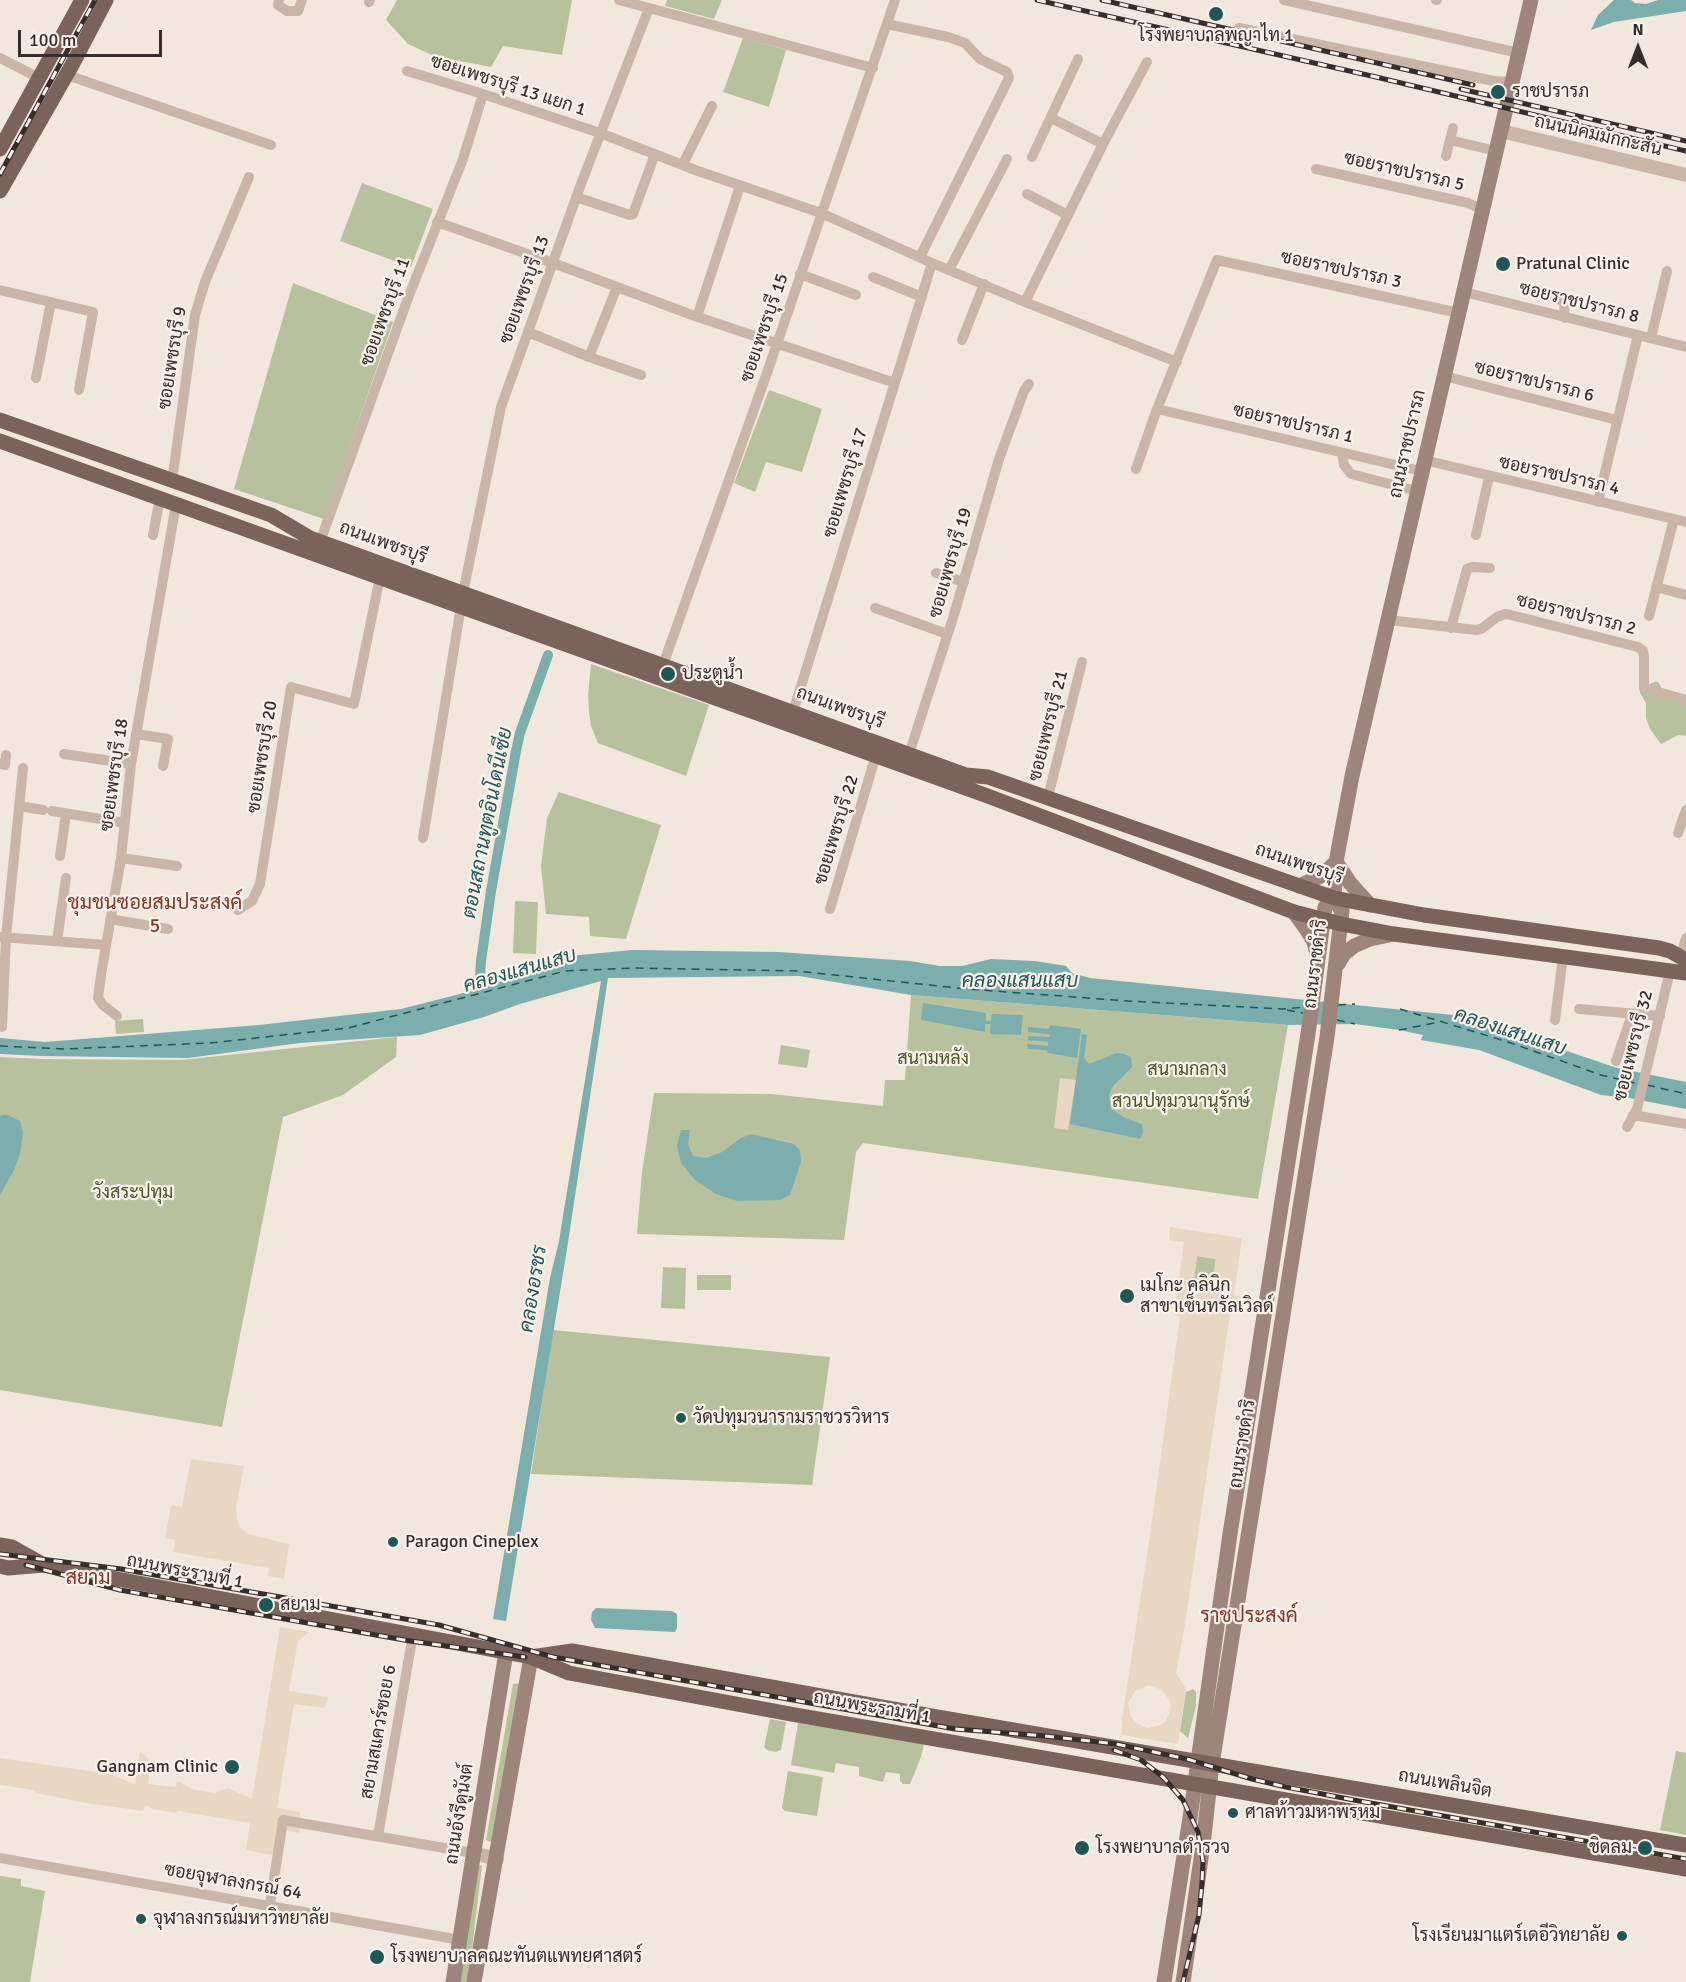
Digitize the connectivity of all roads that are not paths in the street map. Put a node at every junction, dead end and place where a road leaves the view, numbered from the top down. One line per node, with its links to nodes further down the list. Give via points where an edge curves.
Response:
1 (82, 0): 21 (main road)
2 (106, 0): 20 (main road)
3 (279, 0): 4 (street, via 278,5 287,11 298,11)
4 (302, 0)
5 (619, 0): 9 (street)
6 (895, 0): 12 (street, ซอยเพชรบุรี 15)
7 (1284, 0): 10 (street)
8 (1531, 0): 14 (main road, ถนนราชปรารภ)
9 (632, 1): 11 (street)
10 (1316, 4): 14 (street)
11 (650, 8): 18 (street); 28 (street, ซอยเพชรบุรี 13)
12 (887, 24): 18 (street, ซอยเพชรบุรี 15); 51 (street, via 964,43 980,58 1007,72 1009,78)
13 (1239, 28): 22 (street)
14 (1518, 53): 22 (main road, ถนนราชปรารภ)
15 (0, 58): 21 (street)
16 (1078, 59): 25 (street)
17 (1147, 62): 30 (street)
18 (873, 68): 48 (street, ซอยเพชรบุรี 15)
19 (406, 71): 23 (street, ซอยเพชรบุรี 13 แยก 1)
20 (67, 75): 31 (street); 44 (main road)
21 (39, 78): 32 (main road)
22 (1512, 82): 27 (main road, ถนนราชปรารภ)
23 (483, 94): 28 (street, ซอยเพชรบุรี 13 แยก 1); 50 (street, ซอยเพชรบุรี 11, via 463,159)
24 (712, 106): 38 (street)
25 (1051, 118): 30 (street); 36 (street)
26 (1453, 128): 29 (street)
27 (1502, 128): 33 (main road, ถนนราชปรารภ); 39 (street, ถนนนิคมมักกะสัน); 41 (street, ถนนนิคมมักกะสัน)
28 (600, 133): 34 (street, ซอยเพชรบุรี 13 แยก 1); 46 (street, ซอยเพชรบุรี 13)
29 (1450, 140): 33 (street); 35 (street)
30 (1103, 144): 49 (street)
31 (271, 146)
32 (0, 149)
33 (1496, 151): 47 (main road, ถนนราชปรารภ)
34 (655, 154): 38 (street, ซอยเพชรบุรี 13 แยก 1); 46 (street, via 633,214)
35 (1446, 156)
36 (1032, 158)
37 (1007, 159): 54 (street)
38 (682, 164): 43 (street, ซอยเพชรบุรี 13 แยก 1)
39 (1686, 166)
40 (1316, 169): 47 (street, ซอยราชปรารภ 5)
41 (1686, 175)
42 (249, 177): 92 (street, ซอยเพชรบุรี 9, via 195,315)
43 (740, 186): 48 (street, ซอยเพชรบุรี 13 แยก 1); 68 (street)
44 (0, 191)
45 (1027, 194): 49 (street)
46 (576, 197): 52 (street, ซอยเพชรบุรี 13)
47 (1483, 210): 61 (main road, ถนนราชปรารภ)
48 (821, 213): 51 (street, ซอยเพชรบุรี 13 แยก 1); 56 (street, ซอยเพชรบุรี 15)
49 (1068, 214): 66 (street)
50 (437, 222): 52 (street); 104 (street, ซอยเพชรบุรี 11)
51 (920, 257): 53 (street, ซอยเพชรบุรี 13 แยก 1)
52 (553, 263): 59 (street); 70 (street, ซอยเพชรบุรี 13)
53 (932, 263): 54 (street, ซอยเพชรบุรี 13 แยก 1); 64 (street, ซอยเพชรบุรี 17)
54 (949, 270): 58 (street, ซอยเพชรบุรี 13 แยก 1)
55 (1667, 271): 72 (street)
56 (800, 274): 63 (street); 74 (street, ซอยเพชรบุรี 15)
57 (873, 277): 64 (street)
58 (984, 284): 66 (street, ซอยเพชรบุรี 13 แยก 1); 73 (street)
59 (617, 287): 68 (street); 76 (street)
60 (0, 290): 65 (street)
61 (1464, 292): 67 (main road, ถนนราชปรารภ); 69 (street, ซอยราชปรารภ 8)
62 (1545, 292): 69 (street, via 1564,302)
63 (856, 295)
64 (922, 297): 81 (street, ซอยเพชรบุรี 17)
65 (51, 302): 80 (street); 83 (street, via 93,312)
66 (1025, 303): 77 (street, ซอยเพชรบุรี 13 แยก 1)
67 (1459, 313): 77 (street, ซอยราชปรารภ 3, via 1216,260); 79 (main road, ถนนราชปรารภ)
68 (697, 317): 74 (street)
69 (1565, 318): 71 (street, ซอยราชปรารภ 8)
70 (528, 332): 76 (street); 111 (street, ซอยเพชรบุรี 13, via 501,407)
71 (1638, 335): 72 (street, ซอยราชปรารภ 8); 86 (street)
72 (1651, 338): 75 (street, ซอยราชปรารภ 8)
73 (962, 340)
74 (777, 344): 81 (street); 118 (street, ซอยเพชรบุรี 15)
75 (1686, 347)
76 (589, 357): 78 (street)
77 (1177, 362): 84 (street)
78 (641, 375)
79 (1444, 376): 86 (street, ซอยราชปรารภ 6); 89 (main road, ถนนราชปรารภ)
80 (36, 378)
81 (894, 383): 120 (street, ซอยเพชรบุรี 17)
82 (1029, 384): 108 (street, ซอยเพชรบุรี 19, via 999,459)
83 (79, 390)
84 (1157, 409): 88 (street, ซอยราชปรารภ 1); 90 (street)
85 (0, 420): 92 (main road, ถนนเพชรบุรี)
86 (1617, 420): 95 (street)
87 (0, 441): 94 (main road, ถนนเพชรบุรี)
88 (1342, 453): 89 (street, ซอยราชปรารภ 1); 93 (street, via 1344,465 1352,474)
89 (1423, 466): 91 (street, ซอยราชปรารภ 4); 93 (main road, ถนนราชปรารภ)
90 (1136, 469)
91 (1490, 477): 95 (street, ซอยราชปรารภ 4); 102 (street)
92 (172, 481): 97 (main road, ถนนเพชรบุรี)
93 (1417, 491): 114 (main road, ถนนราชปรารภ)
94 (160, 498): 96 (main road, ถนนเพชรบุรี); 101 (street)
95 (1598, 502): 98 (street, ซอยราชปรารภ 4)
96 (176, 504): 100 (main road, ถนนเพชรบุรี); 121 (street, ซอยเพชรบุรี 18)
97 (245, 507): 100 (main road); 103 (main road, ถนนเพชรบุรี, via 271,516)
98 (1674, 519): 99 (street, ซอยราชปรารภ 4); 109 (street)
99 (1686, 522)
100 (239, 526): 103 (main road, ถนนเพชรบุรี)
101 (153, 535)
102 (1476, 535)
103 (294, 538): 104 (main road, ถนนเพชรบุรี); 107 (main road, ถนนเพชรบุรี)
104 (320, 542): 111 (main road, ถนนเพชรบุรี)
105 (1490, 568): 115 (street, via 1467,569)
106 (936, 573): 108 (street)
107 (380, 577): 111 (main road, ถนนเพชรบุรี); 145 (street, ซอยเพชรบุรี 20, via 354,704 291,687 260,884 252,901)
108 (964, 582): 116 (street, ซอยเพชรบุรี 19)
109 (1656, 587): 110 (street); 113 (street)
110 (1686, 595)
111 (462, 600): 118 (main road, ถนนเพชรบุรี); 124 (main road, ถนนเพชรบุรี); 134 (street, ซอยเพชรบุรี 13)
112 (875, 608): 116 (street)
113 (1649, 616)
114 (1388, 620): 115 (street, ซอยราชปรารภ 2); 137 (main road, ถนนราชปรารภ)
115 (1451, 628): 119 (street, ซอยราชปรารภ 2, via 1481,629 1505,614 1638,647 1644,656 1644,688)
116 (947, 634): 122 (street, ซอยเพชรบุรี 19)
117 (1082, 662): 128 (street, ซอยเพชรบุรี 21)
118 (663, 665): 120 (main road, ถนนเพชรบุรี)
119 (1686, 700)
120 (792, 712): 122 (main road, ถนนเพชรบุรี)
121 (136, 734): 125 (street, ซอยเพชรบุรี 18); 126 (street, via 168,739)
122 (909, 753): 128 (main road, ถนนเพชรบุรี, via 966,775 988,777)
123 (64, 754): 125 (street)
124 (875, 759): 144 (street, ซอยเพชรบุรี 22); 146 (main road, ถนนเพชรบุรี, via 985,795)
125 (131, 764): 132 (street, ซอยเพชรบุรี 18)
126 (163, 766)
127 (23, 768): 129 (street)
128 (1048, 797): 139 (main road, ถนนเพชรบุรี)
129 (19, 806): 131 (street); 153 (street)
130 (1686, 810): 133 (street)
131 (66, 813): 132 (street); 135 (street)
132 (124, 823): 136 (street, ซอยเพชรบุรี 18)
133 (1678, 833)
134 (423, 838)
135 (60, 856)
136 (121, 858): 138 (street); 149 (street, ซอยเพชรบุรี 18)
137 (1336, 862): 141 (main road, via 1321,876); 142 (main road, ถนนราชปรารภ); 143 (main road)
138 (177, 866)
139 (1250, 868): 141 (main road, ถนนเพชรบุรี); 148 (main road, via 1253,873 1312,894 1316,897)
140 (66, 878): 156 (street)
141 (1299, 886): 142 (main road, ถนนเพชรบุรี)
142 (1334, 898): 143 (main road, ถนนเพชรบุรี); 148 (main road, ถนนราชดำริ); 150 (main road, ถนนราชดำริ, via 1342,911)
143 (1370, 905): 147 (main road, ถนนเพชรบุรี)
144 (830, 909)
145 (238, 910)
146 (1294, 912): 148 (main road, ถนนเพชรบุรี); 160 (main road, via 1314,942)
147 (1417, 914): 154 (main road); 159 (main road, ถนนเพชรบุรี, via 1634,944)
148 (1317, 918): 150 (main road, ถนนเพชรบุรี); 160 (main road, ถนนราชดำริ)
149 (110, 919): 151 (street); 157 (street, ซอยเพชรบุรี 18)
150 (1341, 924): 152 (main road, ถนนเพชรบุรี); 161 (main road, ถนนราชดำริ)
151 (168, 929)
152 (1394, 934): 154 (main road, ถนนเพชรบุรี); 161 (main road, via 1353,946)
153 (3, 937): 156 (street); 169 (street)
154 (1414, 937): 158 (main road, ถนนเพชรบุรี)
155 (1686, 938): 159 (street)
156 (57, 941): 157 (street)
157 (106, 945): 166 (street, ซอยเพชรบุรี 18, via 98,998)
158 (1563, 957): 162 (main road, ถนนเพชรบุรี); 168 (street)
159 (1683, 958)
160 (1318, 963): 174 (main road, ถนนราชดำริ)
161 (1336, 966): 175 (main road, ถนนราชดำริ)
162 (1670, 971): 163 (main road, ถนนเพชรบุรี); 167 (street, ซอยเพชรบุรี 32)
163 (1686, 973)
164 (1579, 1009): 165 (street)
165 (1632, 1014): 167 (street); 170 (street)
166 (117, 1016)
167 (1660, 1016): 171 (street, ซอยเพชรบุรี 32)
168 (1555, 1020)
169 (2, 1027)
170 (1616, 1061)
171 (1635, 1112): 172 (street); 173 (street, ซอยเพชรบุรี 32)
172 (1686, 1125)
173 (1627, 1127)
174 (1251, 1404): 175 (main road); 176 (main road, ถนนราชดำริ)
175 (1268, 1408): 177 (main road, ถนนราชดำริ)
176 (1248, 1421): 177 (main road); 178 (main road, ถนนราชดำริ)
177 (1265, 1424): 179 (main road, ถนนราชดำริ)
178 (1237, 1487): 179 (main road); 186 (main road, ถนนราชดำริ)
179 (1255, 1490): 186 (main road, ถนนราชดำริ)
180 (0, 1545): 181 (main road, ถนนพระรามที่ 1, via 12,1547)
181 (44, 1565): 182 (main road, ถนนพระรามที่ 1); 183 (main road, ถนนพระรามที่ 1)
182 (0, 1566)
183 (413, 1634): 184 (main road, ถนนพระรามที่ 1); 190 (street, สยามสแควร์ซอย 6)
184 (506, 1652): 185 (main road, ถนนพระรามที่ 1); 192 (main road, ถนนอังรีดูนังต์)
185 (531, 1657): 186 (main road, ถนนพระรามที่ 1, via 572,1652); 187 (main road, ถนนพระรามที่ 1, via 570,1673); 194 (main road)
186 (1204, 1763): 188 (main road, ถนนราชดำริ); 191 (main road, ถนนเพลินจิต)
187 (1169, 1780): 188 (main road, ถนนพระรามที่ 1); 189 (main road, via 1184,1798)
188 (1201, 1786): 189 (main road, ถนนราชดำริ); 195 (main road); 201 (main road, ถนนราชดำริ, via 1203,1845)
189 (1190, 1818): 198 (main road, ถนนราชดำริ)
190 (378, 1836): 192 (street); 196 (street, via 284,1820)
191 (1686, 1845)
192 (473, 1853): 194 (street); 197 (main road, ถนนอังรีดูนังต์)
193 (0, 1858): 196 (street, ซอยจุฬาลงกรณ์ 64)
194 (497, 1859): 200 (main road)
195 (1686, 1869)
196 (270, 1905): 197 (street, ซอยจุฬาลงกรณ์ 64)
197 (460, 1940): 199 (main road, ถนนอังรีดูนังต์)
198 (1165, 1977): 201 (main road)
199 (453, 1982)
200 (474, 1982)
201 (1181, 1982)

